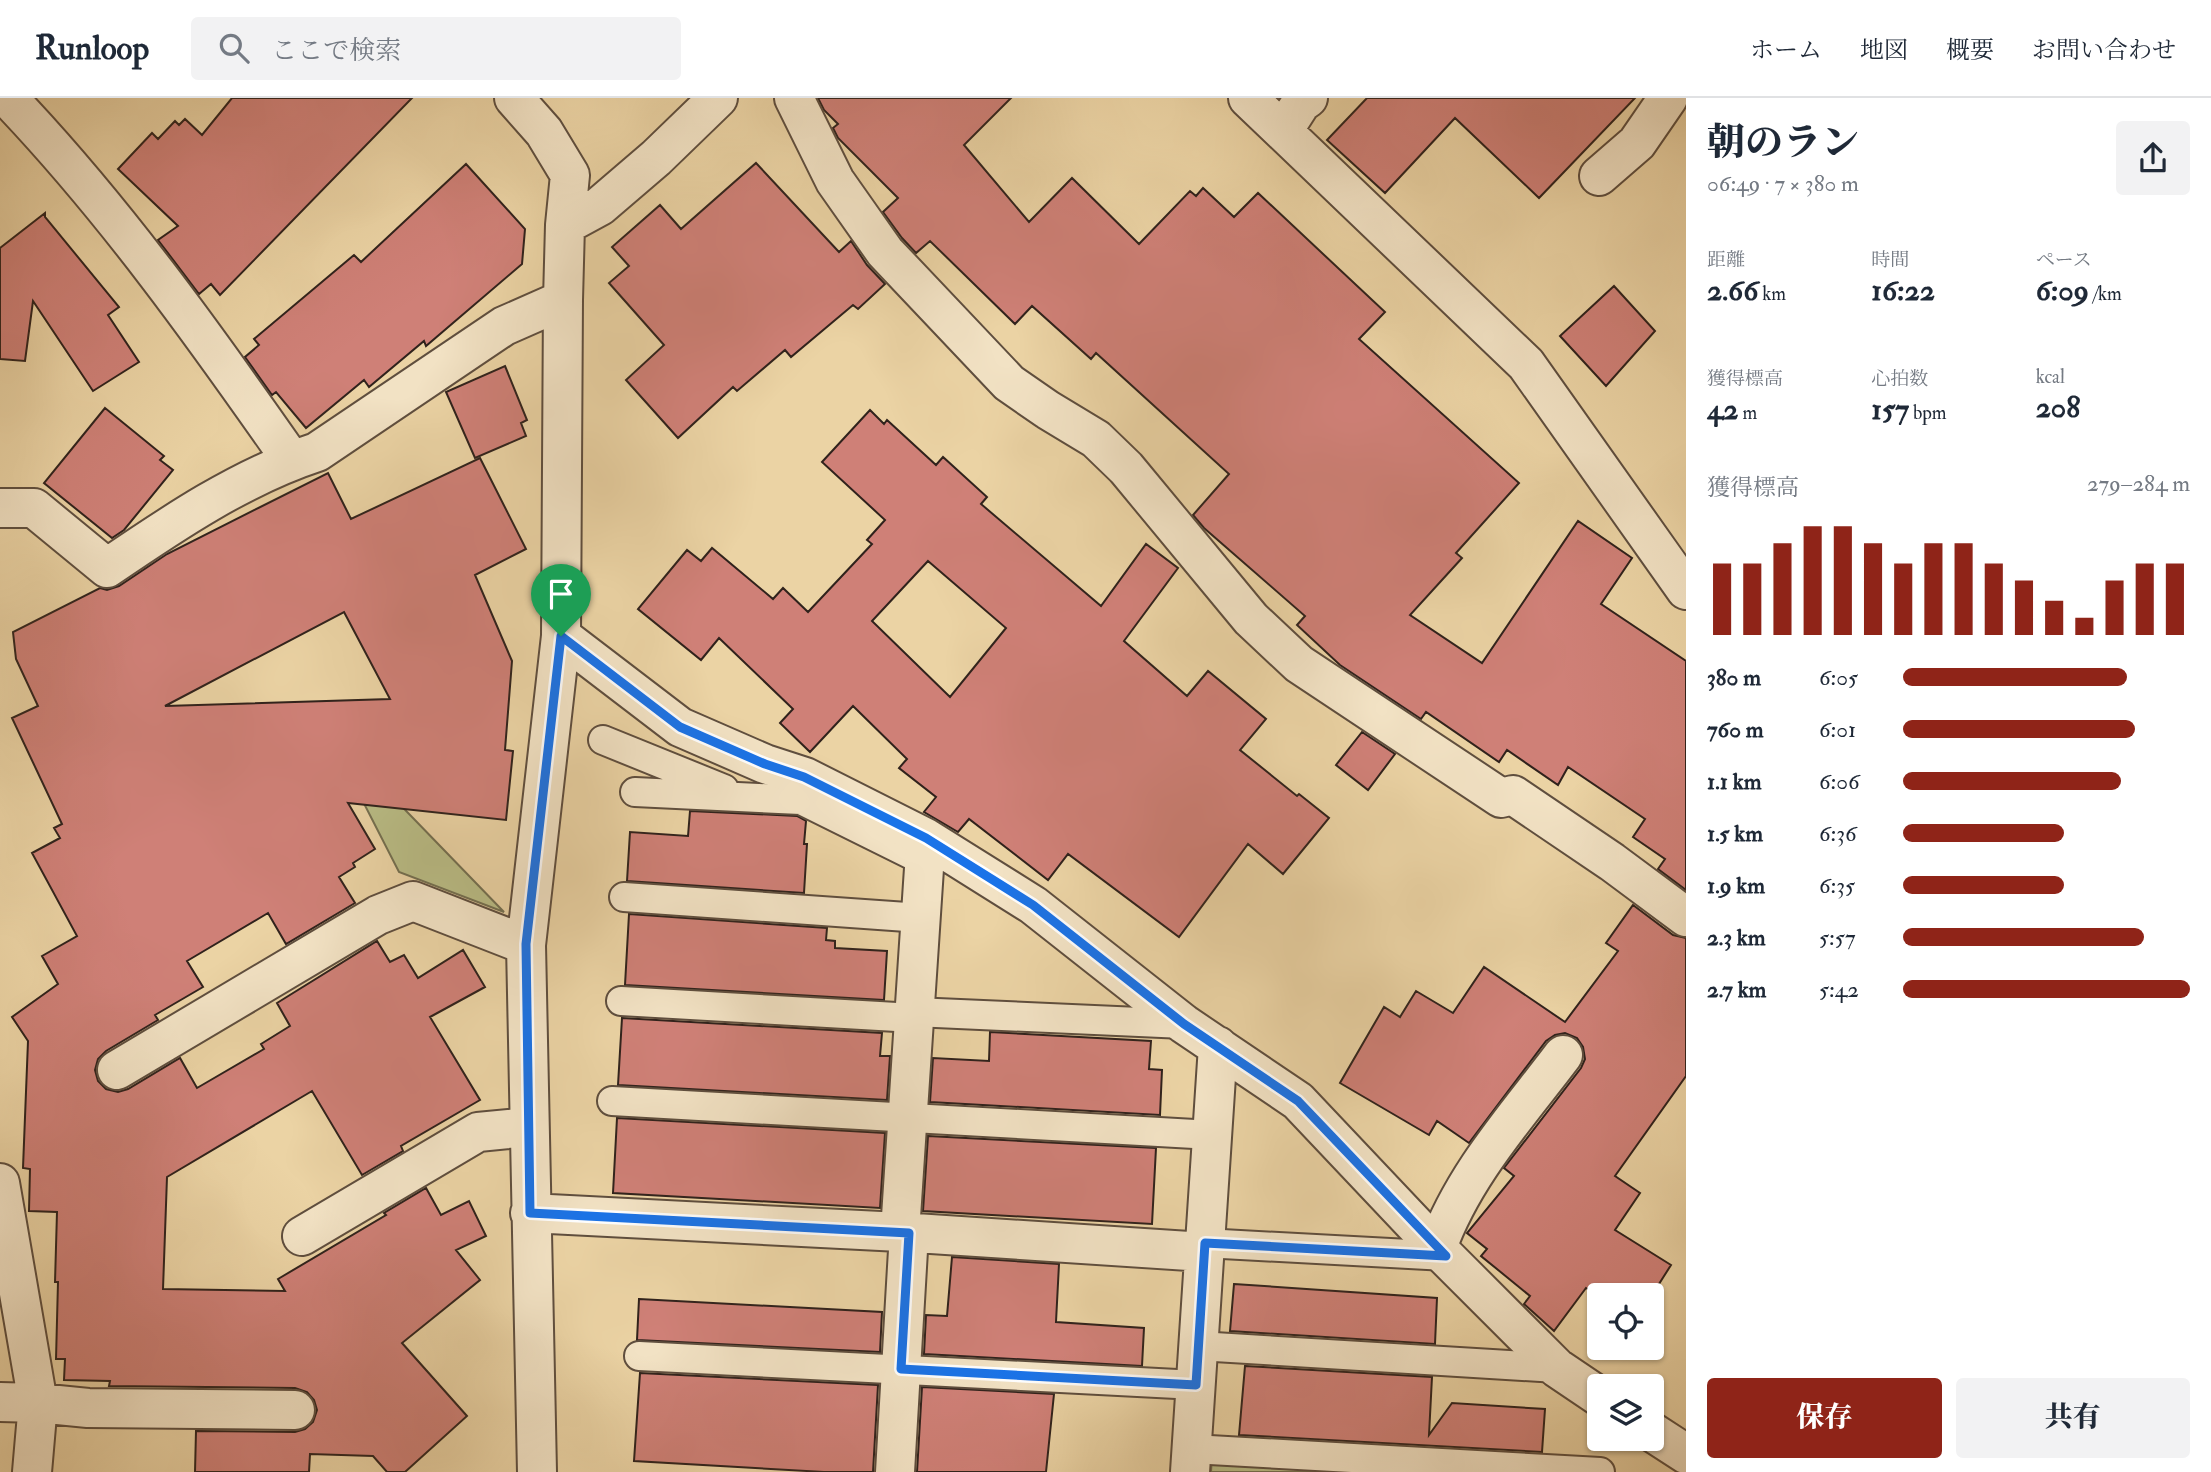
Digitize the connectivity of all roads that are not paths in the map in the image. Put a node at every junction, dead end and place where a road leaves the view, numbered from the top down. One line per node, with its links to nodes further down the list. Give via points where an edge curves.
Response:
1 (8, 98): 12 (street, via 57,149 130,240)
2 (514, 98): 10 (street, via 544,132 570,175)
3 (718, 98): 10 (street, via 600,206)
4 (794, 98): 21 (street, via 835,181 886,252 1009,383 1096,439 1126,468 1251,619 1299,664 1501,798 1513,795)
5 (1248, 98): 8 (street)
6 (1308, 98): 8 (street)
7 (1668, 98): 9 (street, via 1637,144)
8 (1283, 131): 14 (street, via 1526,364)
9 (1599, 176)
10 (565, 225): 11 (street)
11 (563, 300): 12 (street, via 504,326 317,452); 15 (street)
12 (292, 461): 13 (street, via 189,512 107,568 34,508)
13 (0, 508)
14 (1686, 590)
15 (561, 636): 19 (street, via 680,727 804,777); 23 (street)
16 (603, 740): 18 (lane)
17 (635, 792): 18 (lane)
18 (746, 798): 19 (lane, via 801,800)
19 (925, 849): 22 (street); 26 (street, via 1033,905)
20 (624, 897): 22 (lane)
21 (1686, 917)
22 (920, 918): 25 (street)
23 (526, 944): 29 (street, via 413,901 378,915); 32 (street)
24 (621, 1001): 25 (lane)
25 (914, 1015): 26 (lane); 31 (street)
26 (1184, 1024): 27 (street)
27 (1218, 1046): 33 (street); 39 (street, via 1298,1101)
28 (1563, 1055): 39 (street, via 1449,1215)
29 (117, 1070)
30 (612, 1101): 31 (lane)
31 (907, 1117): 33 (lane); 36 (street)
32 (528, 1127): 35 (street); 37 (street, via 478,1132)
33 (1212, 1135): 38 (street)
34 (0, 1183): 47 (street)
35 (530, 1213): 36 (street); 54 (street)
36 (905, 1232): 38 (street); 43 (street)
37 (302, 1236)
38 (1204, 1248): 39 (lane); 40 (street)
39 (1442, 1252): 42 (street)
40 (1198, 1346): 42 (lane); 44 (street)
41 (639, 1356): 43 (lane)
42 (1557, 1368): 45 (street)
43 (901, 1369): 44 (lane); 55 (street)
44 (1196, 1385): 51 (street)
45 (1587, 1388)
46 (0, 1402): 47 (street)
47 (38, 1402): 48 (street, via 88,1408); 53 (street)
48 (295, 1410)
49 (1664, 1440): 50 (street)
50 (1686, 1454)
51 (1191, 1461): 52 (lane)
52 (1430, 1467): 56 (lane)
53 (32, 1472)
54 (537, 1472)
55 (895, 1472)
56 (1600, 1472)

